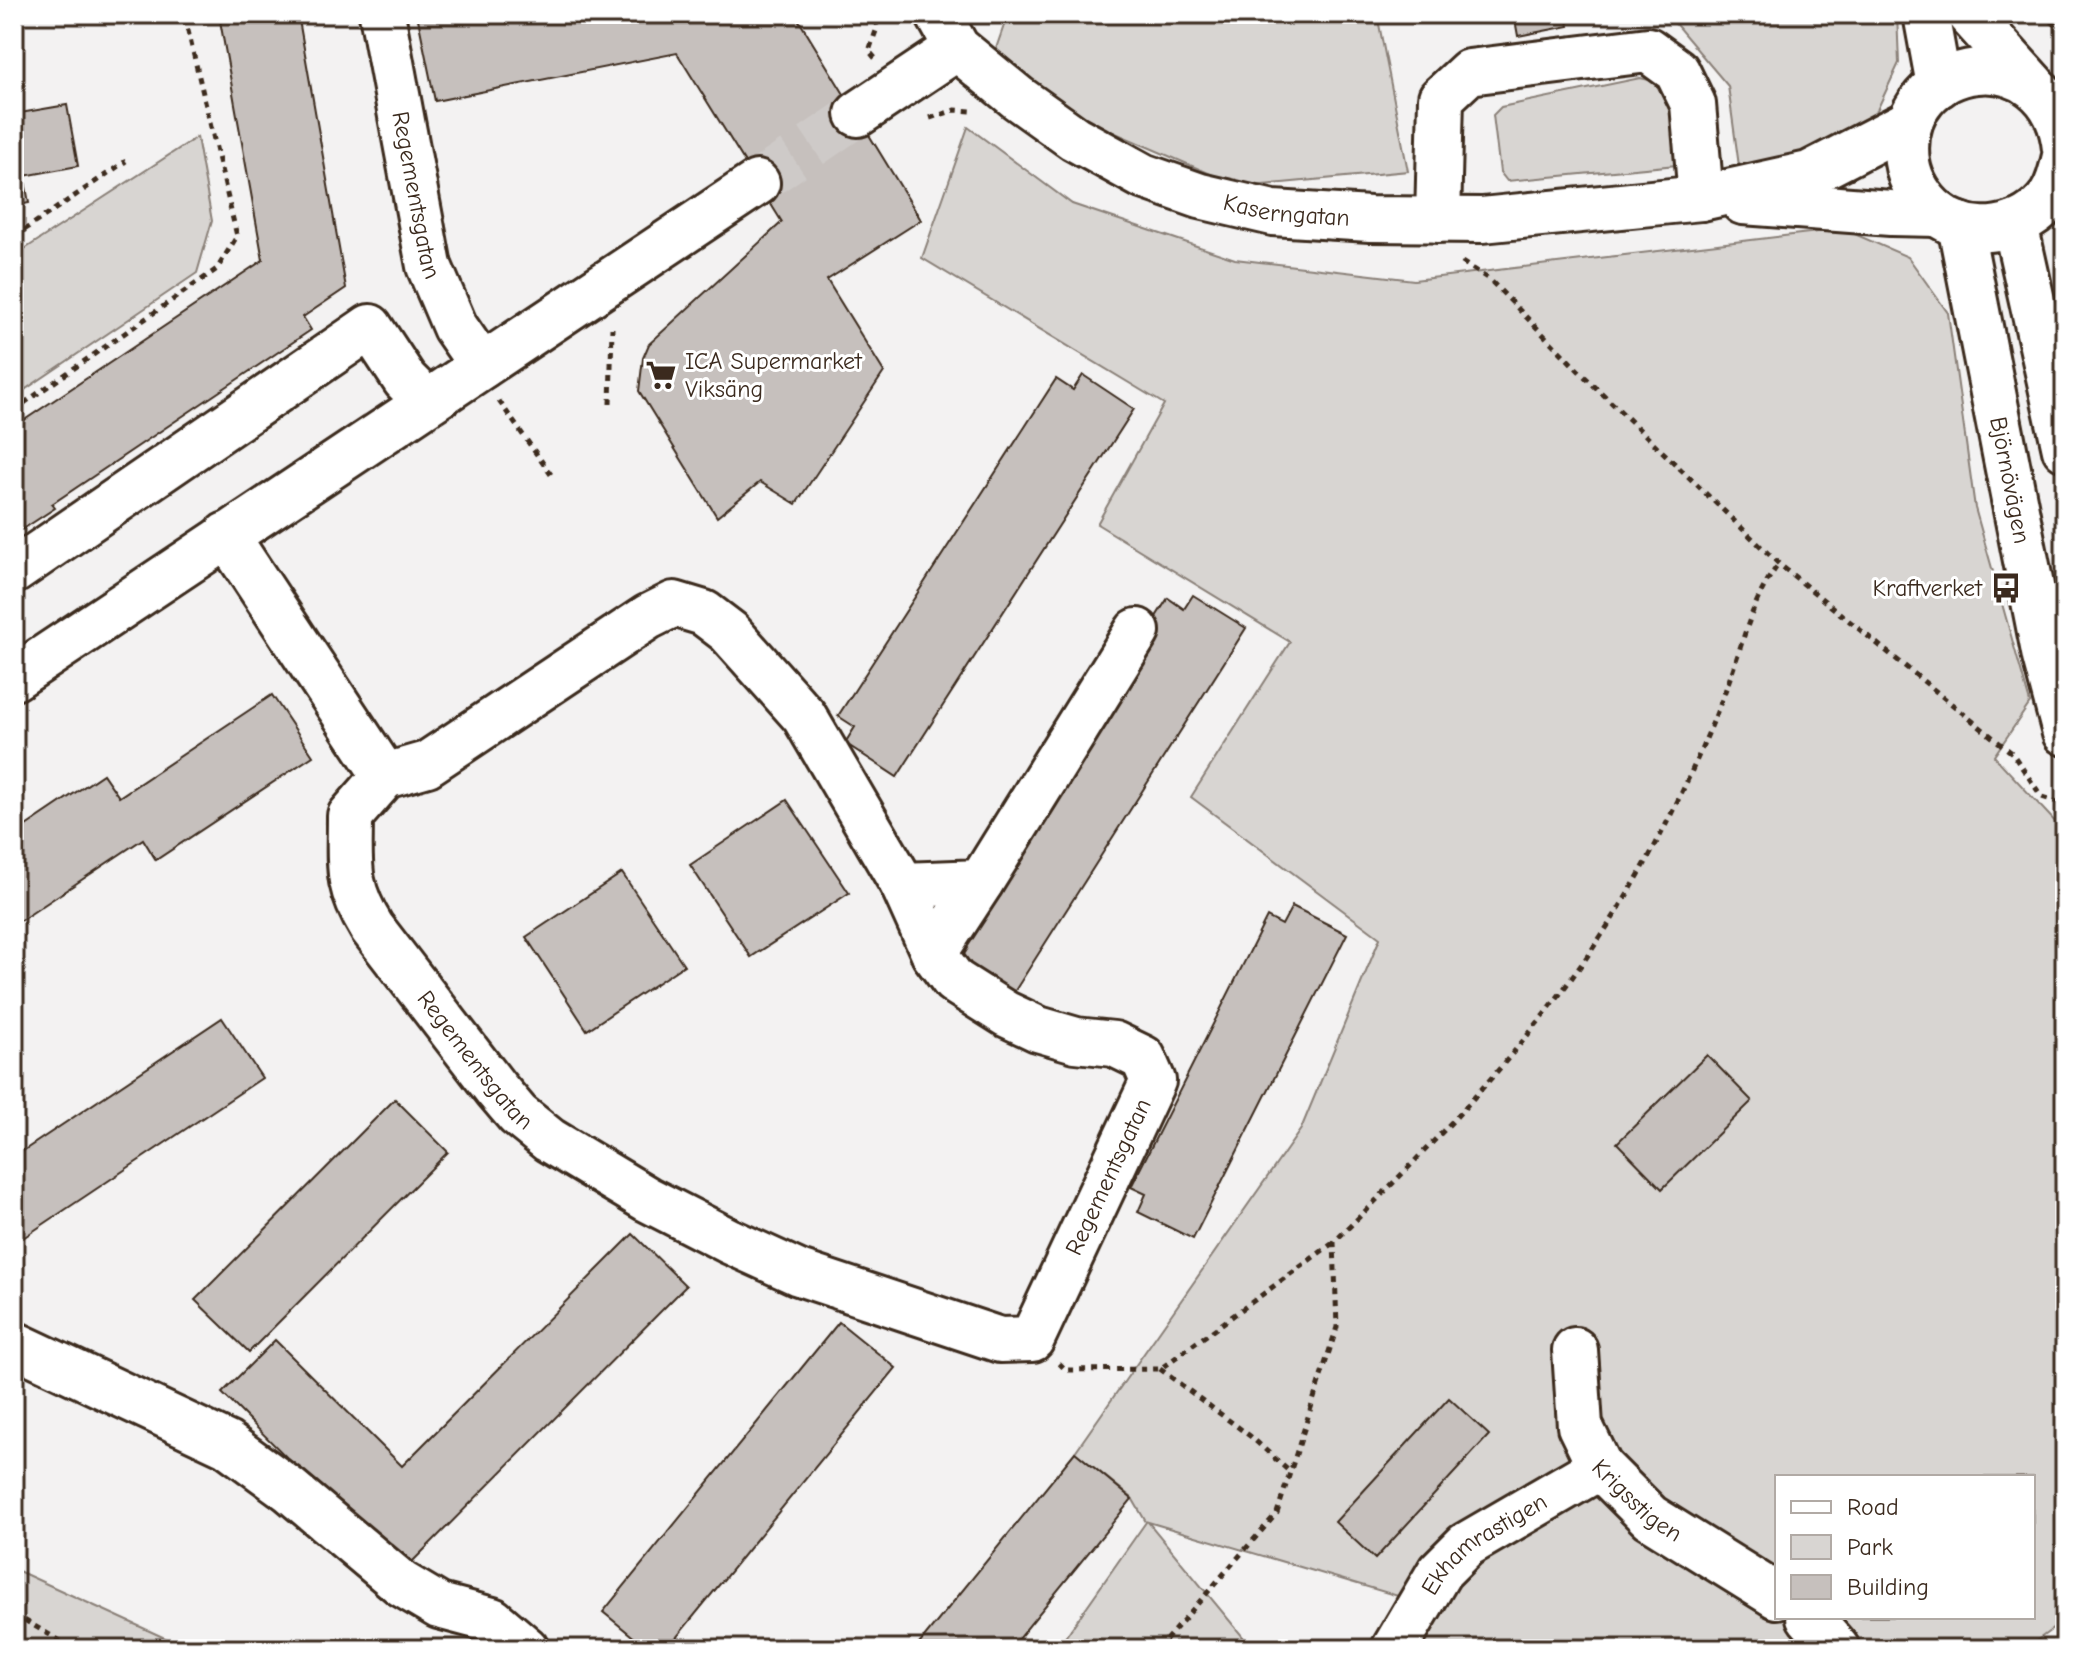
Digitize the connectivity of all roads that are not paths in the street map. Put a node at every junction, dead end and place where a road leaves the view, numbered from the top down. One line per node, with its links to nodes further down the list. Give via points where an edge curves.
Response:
1 (382, 14): 15 (street, Regementsgatan, via 429,266 455,327)
2 (1926, 14): 5 (street)
3 (1969, 14): 7 (street)
4 (947, 31): 6 (street); 14 (street, Kaserngatan, via 1018,98 1074,138 1143,176 1273,213 1370,219)
5 (1939, 85): 7 (street, via 1962,73 2012,74); 8 (street)
6 (858, 114)
7 (2055, 115)
8 (1910, 122): 11 (street, Kaserngatan, via 1809,174); 12 (street, via 1905,147 1909,173 1920,196)
9 (2060, 181): 13 (street, via 2035,212)
10 (757, 183): 15 (street)
11 (1701, 198): 12 (street, Kaserngatan); 14 (street, Kaserngatan, via 1482,220); 14 (street, via 1693,104 1677,71 1648,50 1469,72 1441,98)
12 (1949, 220): 13 (street, Kaserngatan, via 1978,229); 22 (street, Björnövägen)
13 (2015, 224): 17 (street)
14 (1445, 239)
15 (482, 366): 16 (street)
16 (427, 402): 18 (street); 19 (street, via 405,380 370,327)
17 (2065, 449)
18 (226, 535): 21 (street); 23 (street)
19 (14, 571)
20 (1137, 631): 24 (street)
21 (14, 678)
22 (2065, 733)
23 (385, 776): 25 (street, Regementsgatan, via 427,764 674,604 704,613 729,632 804,716); 26 (street, Regementsgatan, via 350,816 350,883 358,905 518,1115 549,1140 647,1199 799,1273 1000,1340 1032,1339 1153,1081 1143,1058 1114,1044 1076,1040 1006,1014 954,981)
24 (981, 882): 25 (street); 26 (street)
25 (903, 885): 26 (street, Regementsgatan)
26 (934, 954)
27 (14, 1344): 32 (street, via 227,1444 402,1584 439,1606 492,1620)
28 (1575, 1350): 29 (street, Krigsstigen, via 1580,1426)
29 (1600, 1467): 30 (street, Krigsstigen, via 1650,1517); 33 (street, Ekhamrastigen, via 1466,1545 1440,1571)
30 (1775, 1595)
31 (1811, 1619): 34 (street)
32 (526, 1649)
33 (1394, 1649)
34 (1837, 1649)

